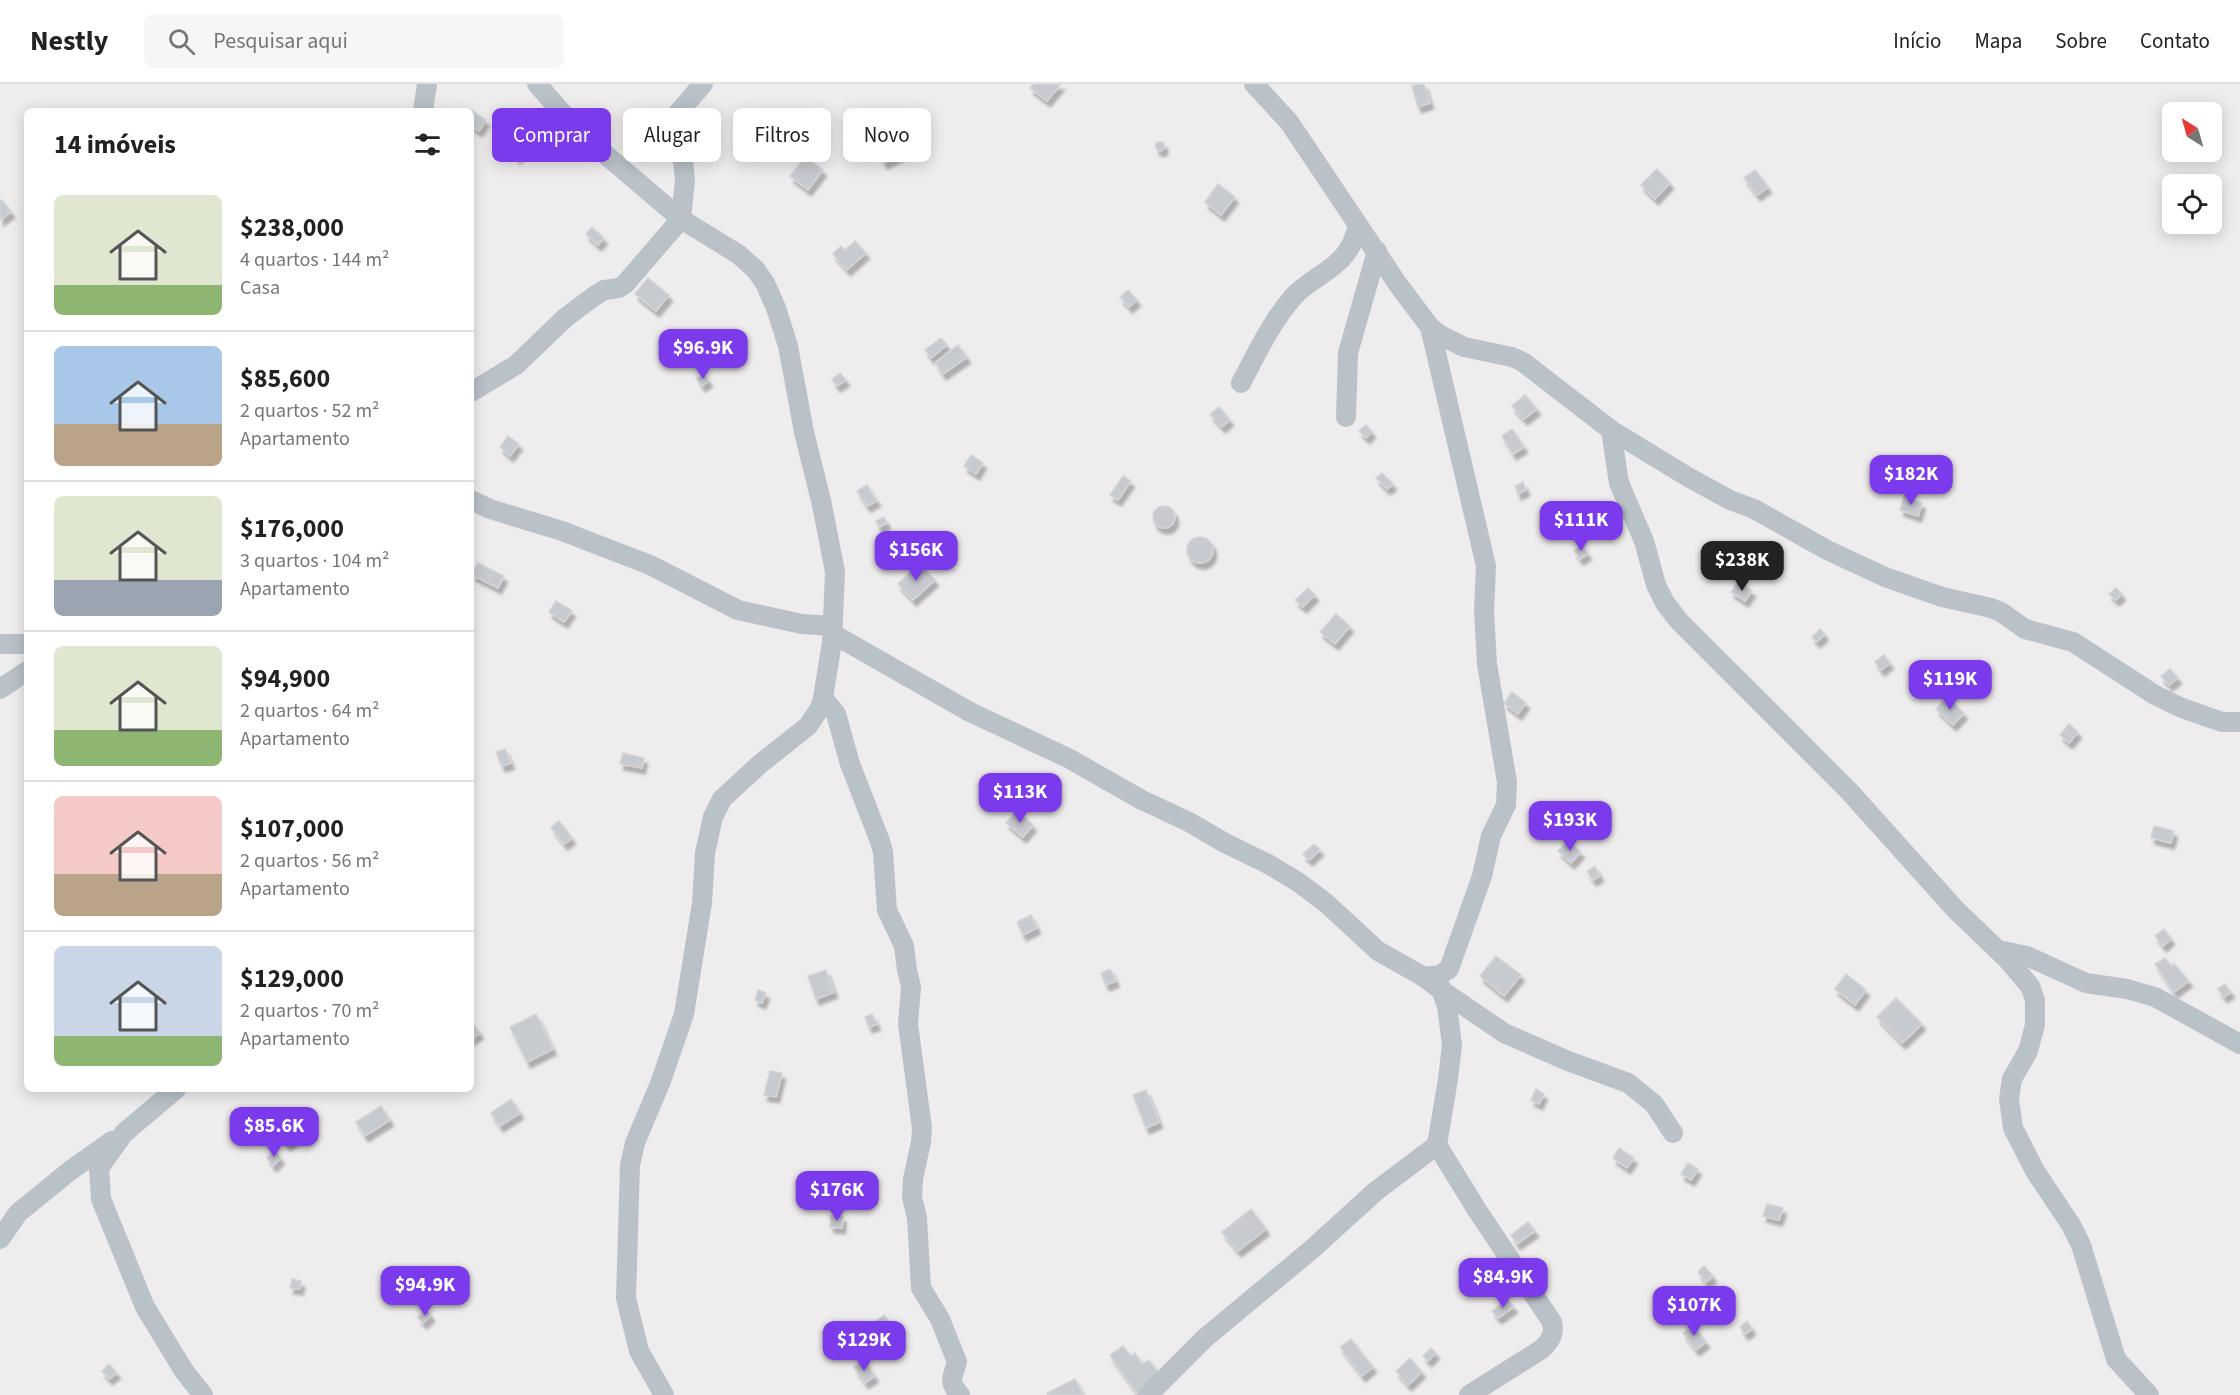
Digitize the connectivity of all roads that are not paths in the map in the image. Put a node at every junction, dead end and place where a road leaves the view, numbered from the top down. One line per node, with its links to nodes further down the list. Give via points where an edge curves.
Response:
1 (427, 84): 5 (street)
2 (537, 84): 6 (street, via 579,132)
3 (703, 84): 6 (street, via 678,113 686,180)
4 (1254, 84): 7 (street, via 1289,122)
5 (423, 108)
6 (681, 219): 11 (street, via 625,284 593,297 516,365); 15 (street, via 745,260 765,283 776,308 788,346 835,572)
7 (1358, 225): 8 (street); 10 (street, via 1350,248 1297,293 1270,328)
8 (1377, 251): 9 (street); 12 (street, via 1348,353)
9 (1431, 327): 13 (street, via 1464,347 1523,362); 24 (street, via 1486,566 1487,664 1507,782 1506,805 1491,836 1482,876)
10 (1241, 383)
11 (474, 390)
12 (1346, 417)
13 (1611, 430): 21 (street, via 1688,477 1827,550 1885,577 1942,597 1991,608 2025,629 2073,642 2155,695 2182,708); 23 (street, via 1619,483 1644,541 1656,585 1678,621 1848,790 1955,909)
14 (474, 501): 15 (street, via 640,561 738,610)
15 (833, 630): 20 (street); 25 (street, via 970,712 1068,758 1279,870 1326,903 1378,951)
16 (0, 644): 17 (street)
17 (24, 644)
18 (24, 673): 19 (street)
19 (0, 689)
20 (824, 698): 34 (street, via 808,726 760,764 717,807 708,834 684,1014 630,1165 626,1298 639,1351); 35 (street, via 836,714 852,771 883,852 886,910 904,946 912,987 908,1024 922,1128 912,1197 921,1288 957,1362 951,1377)
21 (2231, 722): 22 (street)
22 (2240, 734)
23 (1998, 950): 27 (street, via 2027,956 2086,983 2155,997); 38 (street, via 2030,986 2035,1000 2035,1025 2028,1051 2012,1079 2009,1099 2013,1128 2080,1245 2116,1359)
24 (1449, 969): 25 (street); 26 (street)
25 (1424, 977): 26 (street)
26 (1441, 990): 30 (street, via 1504,1033 1628,1083 1654,1104); 31 (street, via 1452,1045)
27 (2240, 1044)
28 (172, 1092): 29 (street)
29 (124, 1132): 32 (street, via 18,1212); 33 (street, via 99,1168 101,1200 145,1307)
30 (1673, 1133)
31 (1437, 1145): 36 (street, via 1377,1191 1205,1338); 37 (street, via 1553,1328 1542,1349)
32 (0, 1239)
33 (203, 1395)
34 (664, 1395)
35 (960, 1395)
36 (1148, 1395)
37 (1469, 1395)
38 (2149, 1395)

